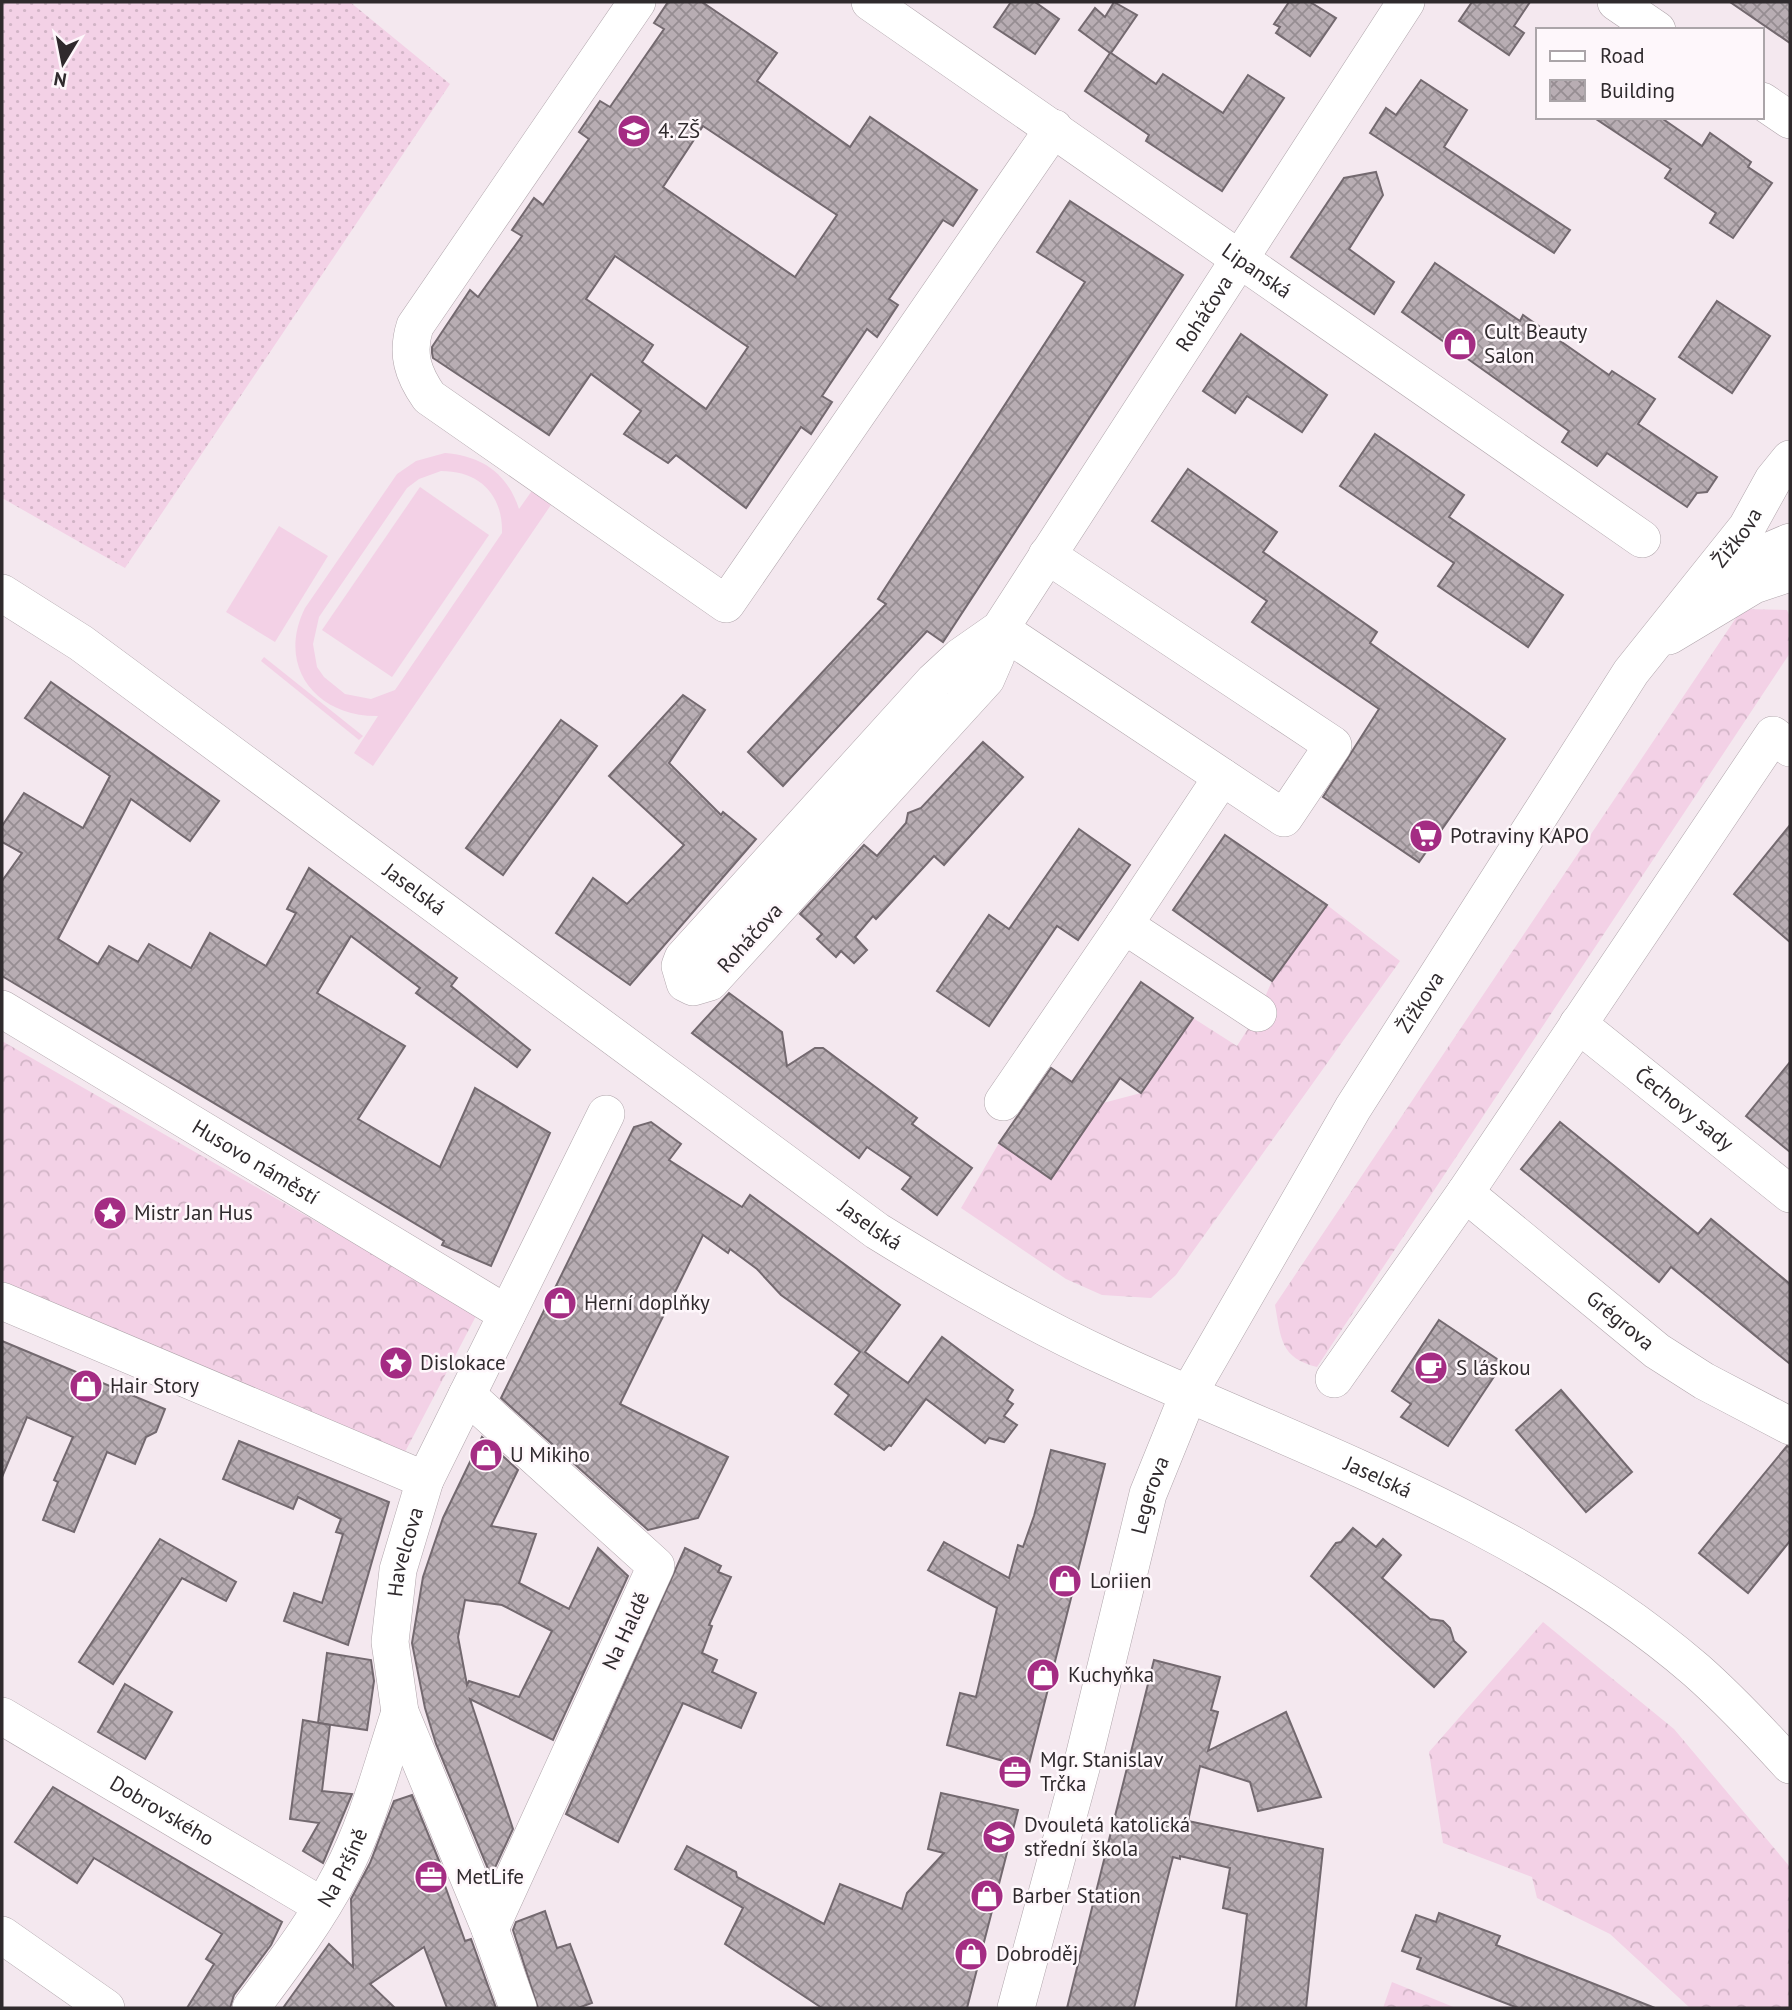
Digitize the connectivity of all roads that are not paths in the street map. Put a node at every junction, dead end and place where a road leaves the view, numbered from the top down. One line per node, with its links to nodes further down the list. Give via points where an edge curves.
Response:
1 (637, 2): 8 (street, via 415,326 412,366 429,397 726,604)
2 (870, 2): 8 (street, Lipanská)
3 (1406, 2): 9 (street, Roháčova)
4 (1616, 2): 5 (street)
5 (1654, 28)
6 (1764, 102): 7 (street)
7 (1790, 120)
8 (1054, 128): 9 (street, Lipanská)
9 (1241, 257): 12 (street, Lipanská); 14 (street, Roháčova)
10 (1783, 468): 11 (street, Žižkova, via 1769,496 1772,512); 18 (street, Žižkova, via 1747,527)
11 (1790, 532)
12 (1642, 539)
13 (1790, 542): 18 (street, Žižkova, via 1730,568)
14 (1047, 555): 17 (street, Roháčova); 20 (street, via 1333,745 1284,818)
15 (1790, 573): 18 (street, via 1754,585)
16 (2, 593): 32 (street, Jaselská, via 81,643 877,1231 962,1283 1110,1359)
17 (1000, 629): 17 (street, Roháčova, via 934,681 683,958 680,975 685,983 694,987 710,982 986,679); 20 (street)
18 (1658, 637): 32 (street, Žižkova, via 1353,1108)
19 (1782, 741): 24 (street)
20 (1222, 777): 21 (street)
21 (1124, 925): 23 (street); 25 (street)
22 (2, 1009): 30 (street, Husovo náměstí)
23 (1258, 1013)
24 (1578, 1024): 27 (street); 28 (street, Čechovy sady)
25 (1003, 1102)
26 (606, 1114): 30 (street, Havelcova)
27 (1465, 1193): 31 (street); 34 (street, Grégrova, via 1657,1351)
28 (1790, 1194)
29 (2, 1301): 35 (street)
30 (507, 1314): 33 (street, Havelcova)
31 (1334, 1379)
32 (1189, 1393): 38 (street, Jaselská, via 1416,1495 1573,1581 1696,1671 1744,1714); 45 (street, Legerova, via 1148,1494)
33 (467, 1395): 35 (street, Havelcova); 40 (street, Na Haldě, via 656,1566)
34 (1790, 1426)
35 (425, 1480): 36 (street, Havelcova, via 395,1594 390,1642)
36 (400, 1712): 39 (street, Na Pršíně, via 357,1839); 40 (street, Havelcova)
37 (2, 1716): 39 (street, Dobrovského)
38 (1790, 1766)
39 (322, 1906): 43 (street, Na Pršíně)
40 (491, 1929): 44 (street, Havelcova)
41 (2, 1935): 42 (street)
42 (106, 2008)
43 (251, 2008)
44 (518, 2008)
45 (1016, 2008)

